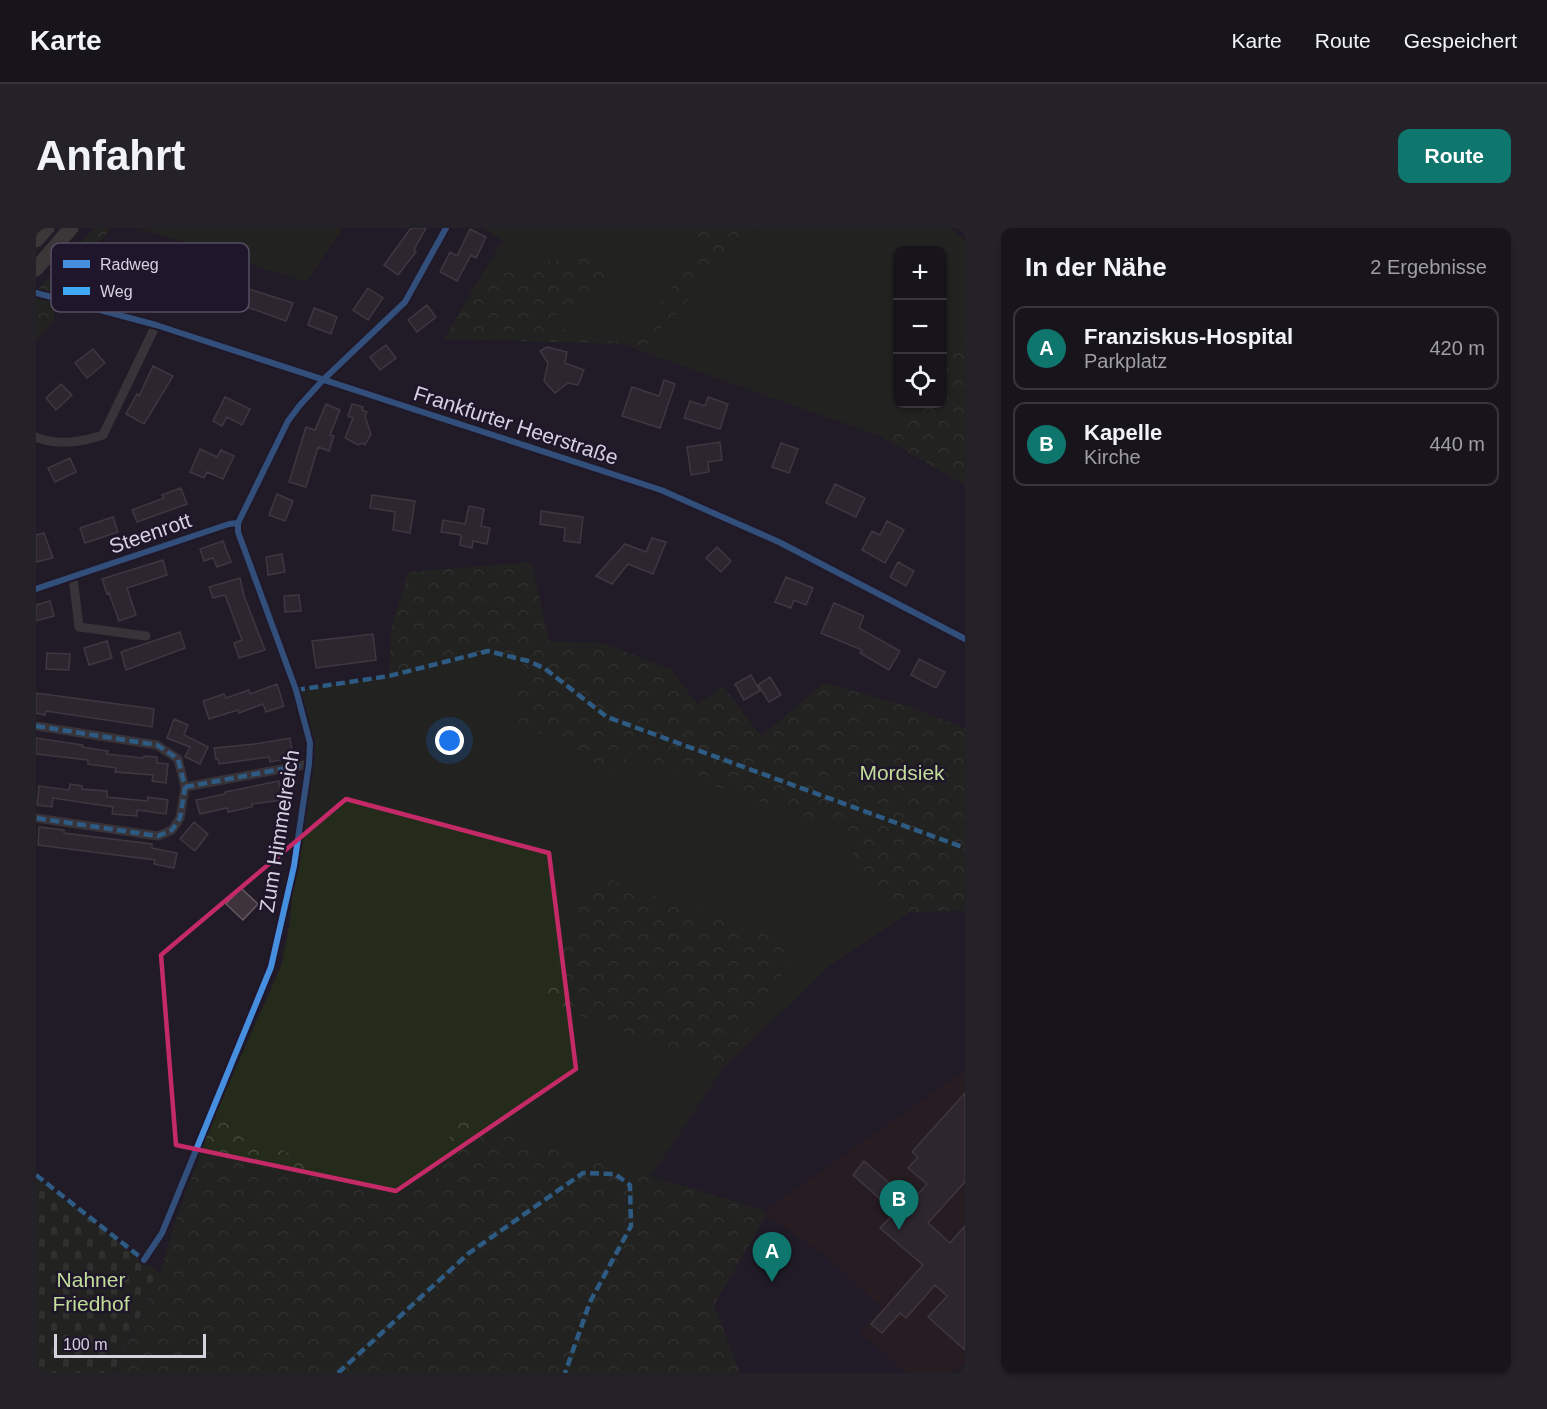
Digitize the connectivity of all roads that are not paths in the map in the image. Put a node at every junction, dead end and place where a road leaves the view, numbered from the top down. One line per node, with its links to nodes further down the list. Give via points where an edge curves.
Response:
1 (47, 228): 4 (highway)
2 (71, 228): 5 (highway)
3 (446, 228): 12 (street, via 405,302)
4 (36, 240)
5 (58, 243)
6 (51, 251): 7 (highway)
7 (36, 269)
8 (36, 293): 9 (street, Frankfurter Heerstraße)
9 (51, 297)
10 (107, 312): 11 (street, Frankfurter Heerstraße)
11 (156, 325): 12 (street, Frankfurter Heerstraße); 13 (street, via 104,435 63,442)
12 (323, 380): 14 (street, via 288,421); 18 (street, Frankfurter Heerstraße, via 661,490 779,542)
13 (36, 437)
14 (238, 523): 15 (street, Steenrott); 20 (street, Zum Himmelreich, via 296,690 310,743)
15 (74, 577): 16 (street, Steenrott); 17 (street, via 79,627)
16 (36, 589)
17 (147, 636)
18 (965, 639)
19 (36, 726): 21 (street, via 157,745 178,759)
20 (309, 764): 21 (street); 23 (street, Zum Himmelreich, via 294,866 272,967 162,1233)
21 (185, 787): 22 (street, via 180,818 172,830 159,836)
22 (36, 818)
23 (144, 1260)

